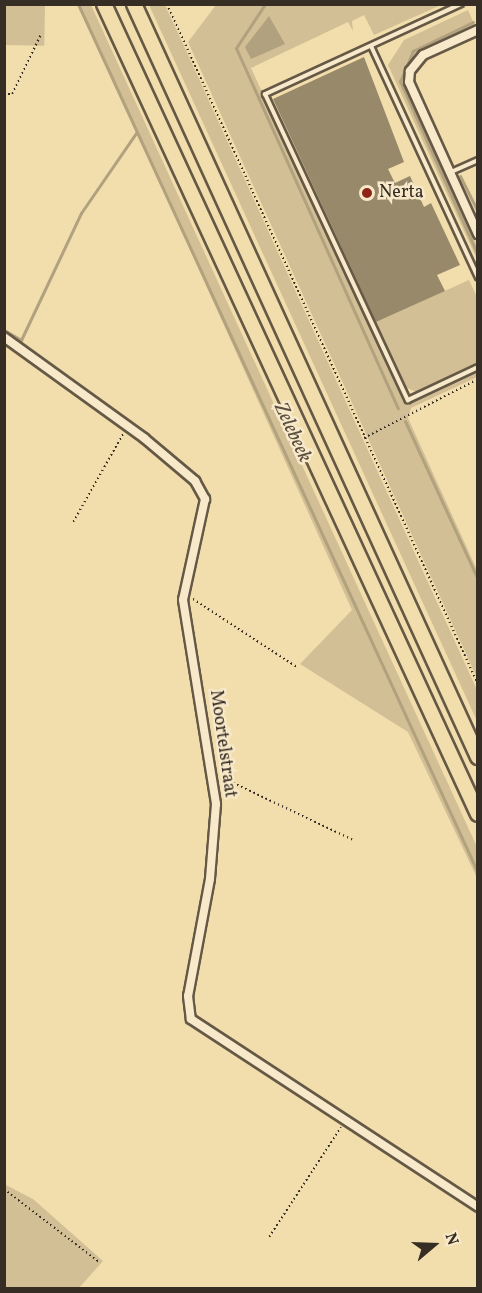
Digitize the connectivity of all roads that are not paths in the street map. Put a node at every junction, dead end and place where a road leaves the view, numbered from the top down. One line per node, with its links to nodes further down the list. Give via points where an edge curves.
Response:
1 (104, 4): 13 (highway)
2 (134, 4): 12 (highway)
3 (461, 4): 5 (lane)
4 (477, 30): 7 (street, via 423,55 410,71 413,93)
5 (371, 46): 9 (lane); 11 (lane, via 265,94 408,400)
6 (477, 160): 7 (lane)
7 (449, 173): 8 (street)
8 (477, 234)
9 (477, 278)
10 (4, 337): 14 (street, Moortelstraat, via 128,425 195,481 205,499 185,594 214,774 215,831 188,996 191,1019)
11 (477, 368)
12 (477, 757)
13 (477, 814)
14 (477, 1207)

